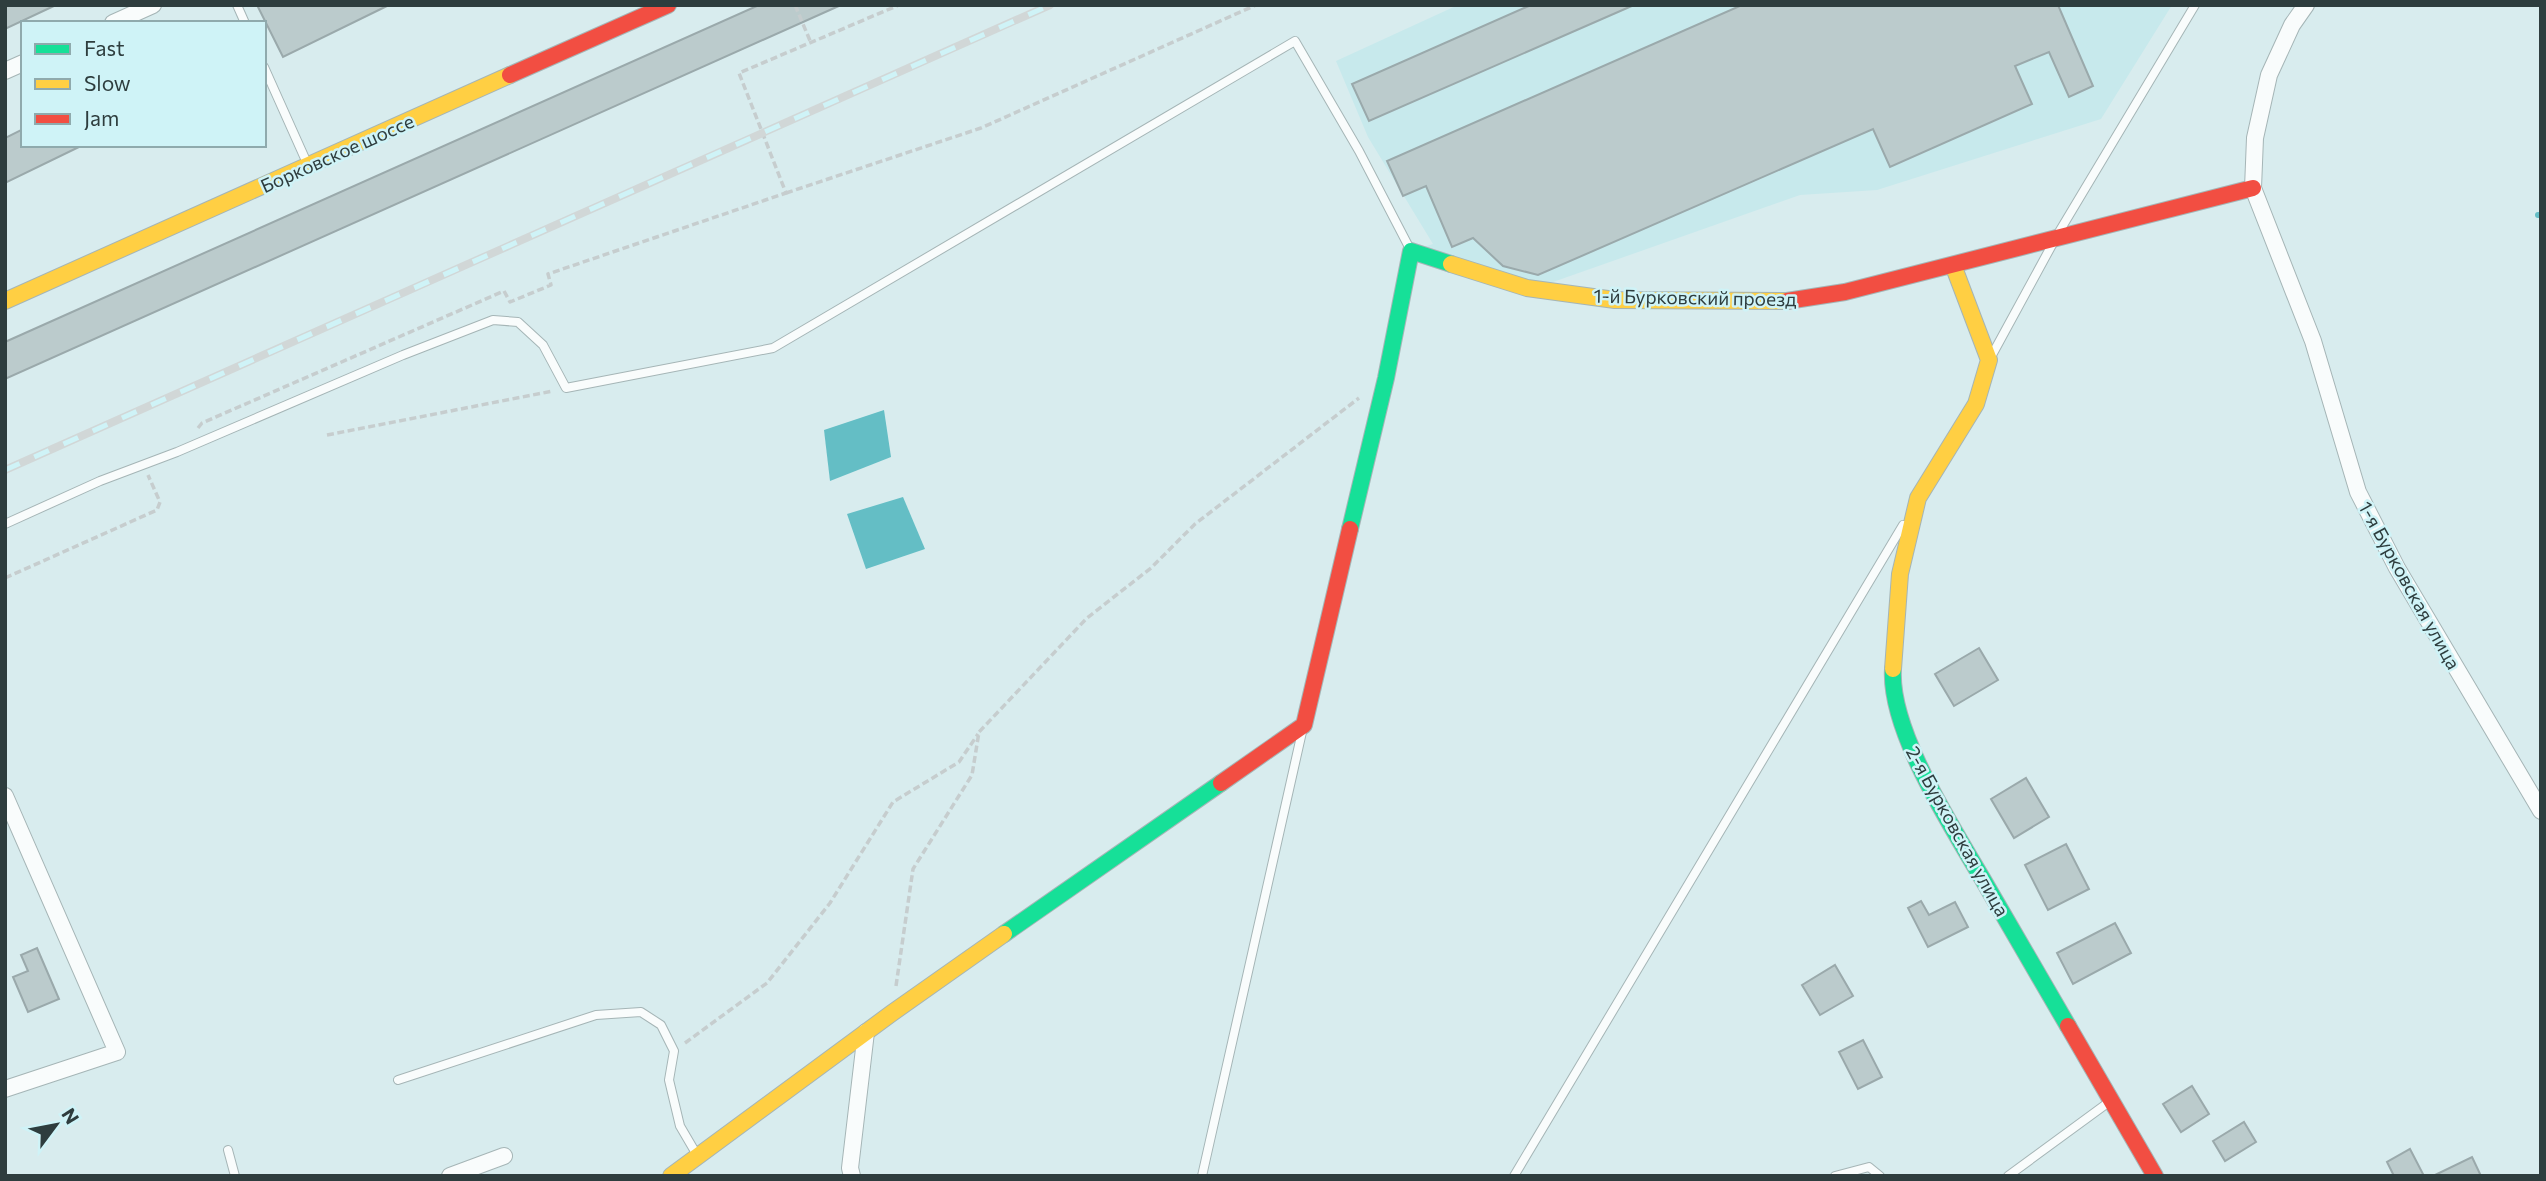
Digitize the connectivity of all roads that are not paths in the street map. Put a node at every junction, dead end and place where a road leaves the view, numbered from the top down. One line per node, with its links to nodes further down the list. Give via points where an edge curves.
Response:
1 (153, 5): 6 (street)
2 (237, 5): 7 (lane)
3 (668, 5): 11 (street, Борковское шоссе)
4 (2195, 5): 13 (lane)
5 (2306, 5): 12 (street, via 2269,75 2255,138)
6 (117, 21)
7 (244, 21)
8 (21, 64): 9 (street)
9 (5, 71)
10 (266, 72): 11 (lane)
11 (308, 166): 16 (street, Борковское шоссе)
12 (2253, 188): 13 (street, 1-й Бурковский проезд); 22 (street, 1-я Бурковская улица, via 2313,341 2358,492 2397,568)
13 (2055, 239): 15 (street, 1-й Бурковский проезд); 17 (lane)
14 (1411, 251): 15 (street, 1-й Бурковский проезд, via 1527,288 1615,300 1785,301 1845,292); 19 (lane, via 1295,41 773,348 566,388 543,345 518,322 493,320); 20 (street, via 1386,378)
15 (1953, 265): 17 (street)
16 (5, 301)
17 (1989, 360): 18 (street, 2-я Бурковская улица, via 1976,404)
18 (1918, 498): 26 (street, 2-я Бурковская улица, via 1900,574 1892,687 1906,734 1941,807); 35 (lane)
19 (5, 524)
20 (1304, 725): 23 (street); 34 (lane)
21 (5, 796): 25 (street, via 117,1052)
22 (2541, 811)
23 (866, 1032): 28 (street); 33 (street)
24 (398, 1080): 28 (lane, via 596,1016 641,1012 661,1024 674,1051 669,1080 680,1126)
25 (5, 1089)
26 (2111, 1100): 38 (lane); 39 (street, 2-я Бурковская улица)
27 (228, 1150): 30 (lane)
28 (697, 1155): 32 (street)
29 (504, 1156): 31 (street)
30 (235, 1176)
31 (450, 1176)
32 (671, 1176)
33 (852, 1176)
34 (1202, 1176)
35 (1514, 1176)
36 (1835, 1176): 37 (lane, via 1868,1167)
37 (1880, 1176)
38 (2008, 1176)
39 (2155, 1176)

